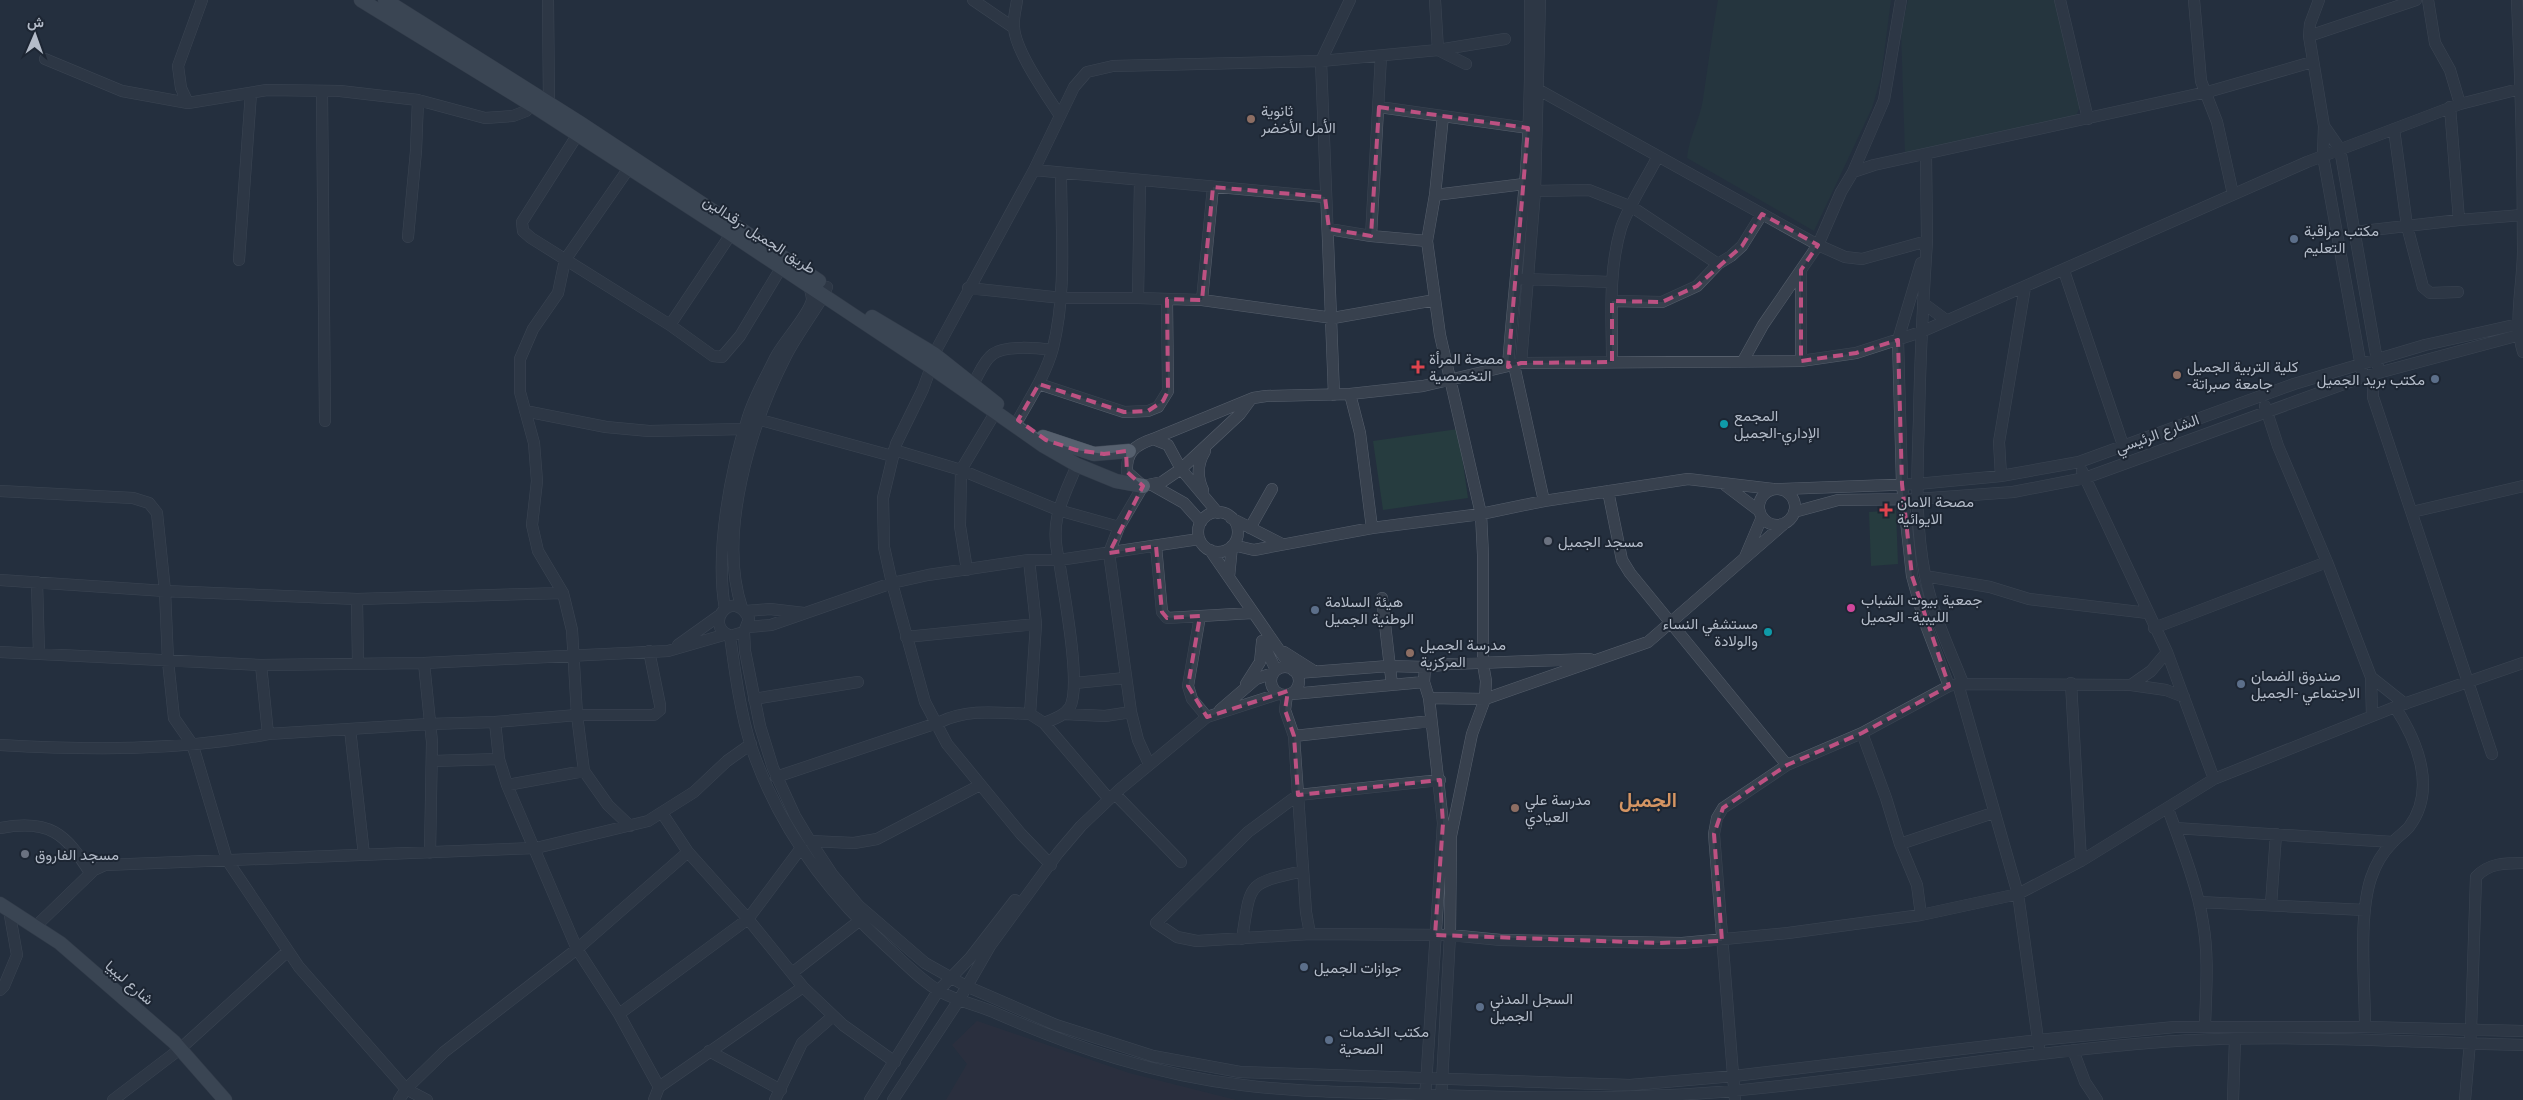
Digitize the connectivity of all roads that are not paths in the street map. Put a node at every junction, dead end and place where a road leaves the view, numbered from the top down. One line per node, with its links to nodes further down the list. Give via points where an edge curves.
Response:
1 (202, 0): 33 (street, via 178,66 181,88)
2 (362, 0): 35 (main road, طريق الجميل -رقدالين)
3 (385, 0): 34 (main road, طريق الجميل -رقدالين)
4 (548, 0): 34 (street)
5 (973, 0): 18 (street)
6 (1017, 0): 18 (street)
7 (1350, 0): 24 (street)
8 (1435, 0): 21 (street)
9 (1530, 0): 42 (street)
10 (1540, 0): 28 (street)
11 (1901, 0): 52 (street, via 1884,100)
12 (2060, 0): 40 (street)
13 (2194, 0): 30 (street)
14 (2319, 0): 19 (street)
15 (2416, 0): 19 (street)
16 (2428, 0): 36 (street, via 2434,38 2450,70)
17 (2517, 0): 27 (street)
18 (1014, 28): 38 (street, via 1016,40 1035,77)
19 (2309, 36): 25 (street)
20 (1505, 39): 21 (street)
21 (1438, 50): 22 (street); 26 (street)
22 (1381, 56): 24 (street); 37 (street)
23 (45, 59): 33 (street, via 122,91)
24 (1321, 61): 38 (street, via 1113,66 1088,72 1074,87); 60 (street)
25 (2312, 62): 30 (street); 41 (street)
26 (1466, 64)
27 (2522, 88): 36 (street); 45 (street)
28 (1539, 90): 48 (street); 57 (street)
29 (322, 91): 31 (street, via 267,90); 32 (street); 123 (street)
30 (2204, 92): 40 (street); 58 (street, via 2218,122)
31 (251, 93): 33 (street); 74 (street)
32 (418, 100): 35 (street, via 485,118 513,116); 70 (street)
33 (188, 103)
34 (549, 103): 86 (main road, طريق الجميل -رقدالين)
35 (532, 105): 44 (main road, طريق الجميل -رقدالين)
36 (2455, 105): 43 (street); 64 (street)
37 (1379, 107): 39 (street); 69 (street)
38 (1060, 116): 51 (street)
39 (1443, 116): 42 (street); 59 (street)
40 (2088, 119): 47 (street)
41 (2324, 126): 46 (street); 49 (street)
42 (1528, 128): 55 (street)
43 (2394, 129): 46 (street); 65 (street)
44 (578, 134): 50 (main road, طريق الجميل -رقدالين); 75 (street, via 522,222 523,231)
45 (2522, 146): 63 (street)
46 (2340, 149): 49 (street); 67 (street)
47 (1926, 154): 52 (street); 72 (street)
48 (1658, 156): 61 (street); 62 (street)
49 (2323, 156): 58 (street); 108 (street)
50 (629, 168): 68 (main road, طريق الجميل -رقدالين); 75 (street)
51 (1034, 170): 53 (street); 85 (street)
52 (1853, 172): 73 (street)
53 (1061, 173): 54 (street); 88 (street)
54 (1140, 180): 56 (street); 89 (street)
55 (1524, 184): 59 (street); 80 (street)
56 (1213, 187): 60 (street); 91 (street)
57 (1535, 191): 61 (street, via 1589,190); 81 (street)
58 (2233, 194): 79 (street)
59 (1435, 195): 71 (street)
60 (1325, 197): 66 (street)
61 (1632, 207): 76 (street); 82 (street, via 1622,226)
62 (1762, 214): 73 (street); 76 (street, via 1742,246)
63 (2523, 215): 64 (street); 98 (street)
64 (2459, 220): 65 (street)
65 (2407, 226): 67 (street); 87 (street, via 2423,287 2430,293)
66 (1329, 229): 69 (street); 95 (street)
67 (2354, 232): 104 (street)
68 (731, 234): 77 (main road, طريق الجميل -رقدالين); 97 (street)
69 (1371, 236): 71 (street)
70 (408, 237)
71 (1427, 241): 92 (street)
72 (1927, 241): 73 (street, via 1862,259 1845,257); 94 (street); 100 (street)
73 (1818, 245): 78 (street)
74 (239, 260)
75 (565, 260): 97 (street); 119 (street, via 558,293 533,329 520,359 520,392)
76 (1718, 264): 93 (street, via 1697,286 1662,302)
77 (781, 268): 83 (main road, طريق الجميل -رقدالين); 97 (street, via 740,336 722,357 712,356)
78 (1801, 270): 105 (street); 106 (street)
79 (2064, 271): 84 (street); 127 (street)
80 (1514, 279): 81 (street); 109 (street)
81 (1527, 280): 82 (street); 109 (street)
82 (1611, 282): 93 (street)
83 (809, 285): 86 (main road, طريق الجميل -رقدالين); 124 (street, via 812,296 809,307 779,351)
84 (2025, 287): 96 (street); 134 (street, via 1999,442)
85 (968, 288): 88 (street); 103 (street)
86 (826, 291): 103 (main road, طريق الجميل -رقدالين, via 878,321); 121 (street, via 786,355)
87 (2458, 292)
88 (1062, 298): 89 (street); 101 (street)
89 (1138, 298): 90 (street)
90 (1167, 299): 91 (street); 113 (street, via 1168,391 1158,407 1148,411 1124,412)
91 (1202, 300): 95 (street)
92 (1435, 300): 95 (street); 111 (street)
93 (1612, 301): 107 (street)
94 (1923, 303): 96 (street); 99 (street)
95 (1333, 318): 115 (street)
96 (1946, 320): 99 (street)
97 (670, 326)
98 (2521, 329): 102 (street); 104 (street, الشارع الرئيسي, via 2426,345); 110 (street, الشارع الرئيسي)
99 (1921, 332): 100 (street); 138 (street)
100 (1898, 340): 106 (street, via 1856,353); 137 (street)
101 (1052, 350): 112 (street, via 1036,348 993,353); 113 (street)
102 (2523, 352)
103 (932, 360): 112 (main road, طريق الجميل -رقدالين); 120 (main road, طريق الجميل -رقدالين); 129 (street, via 923,389)
104 (2378, 360): 108 (street, الشارع الرئيسي); 110 (street)
105 (1743, 361): 106 (street); 107 (street)
106 (1801, 361)
107 (1612, 362): 109 (street)
108 (2360, 364): 110 (street); 116 (street, الشارع الرئيسي)
109 (1515, 365): 111 (street); 147 (street)
110 (2372, 377): 118 (street, الشارع الرئيسي); 152 (street, via 2373,397)
111 (1449, 381): 114 (street); 153 (street)
112 (973, 384): 122 (main road, طريق الجميل -رقدالين)
113 (1039, 384): 122 (street)
114 (1350, 394): 115 (street); 160 (street, via 1360,433)
115 (1334, 395): 117 (street)
116 (2263, 396): 118 (street); 127 (street, الشارع الرئيسي)
117 (1252, 398): 125 (street); 126 (street)
118 (2266, 411): 135 (street, الشارع الرئيسي); 170 (street)
119 (525, 412): 124 (street, via 606,427 649,431); 178 (street, via 534,443 537,481 532,525 538,551)
120 (995, 413): 131 (main road, طريق الجميل -رقدالين); 133 (street)
121 (757, 419): 129 (street); 181 (street, via 739,494 732,559 736,588)
122 (1018, 420): 128 (main road, طريق الجميل -رقدالين, via 1046,440 1076,450 1104,454)
123 (325, 422)
124 (744, 429): 182 (street, via 729,492 722,558)
125 (1153, 439): 128 (street); 132 (street, via 1168,445)
126 (1212, 440): 132 (street); 145 (street, via 1200,460 1199,482)
127 (2123, 445): 130 (street, الشارع الرئيسي)
128 (1129, 451): 139 (street, via 1127,472)
129 (893, 453): 133 (street); 176 (street, via 883,498 884,547)
130 (2079, 462): 134 (street, الشارع الرئيسي); 135 (street)
131 (1077, 465): 139 (main road, طريق الجميل -رقدالين, via 1116,481); 149 (street)
132 (1182, 469): 139 (street, via 1162,482); 145 (street)
133 (961, 470): 149 (street); 171 (street, via 960,526)
134 (2001, 476): 138 (street, الشارع الرئيسي)
135 (2085, 478): 146 (street, الشارع الرئيسي, via 2013,492); 184 (street)
136 (1721, 483): 142 (street, الشارع الرئيسي); 144 (street, الشارع الرئيسي, via 1688,479); 154 (street)
137 (1902, 484): 138 (street, الشارع الرئيسي); 142 (street, الشارع الرئيسي); 148 (street)
138 (1917, 484): 146 (street)
139 (1148, 486): 156 (street, via 1184,502); 158 (street)
140 (2523, 486): 152 (street)
141 (1272, 489): 159 (street)
142 (1777, 489): 151 (street, via 1792,497); 154 (street, via 1763,494)
143 (0, 490): 177 (street, via 133,498 149,503 157,513)
144 (1608, 491): 147 (street, الشارع الرئيسي); 187 (street, via 1622,560)
145 (1207, 498): 150 (street)
146 (1917, 499): 148 (street, الشارع الرئيسي); 172 (street)
147 (1544, 500): 153 (street, الشارع الرئيسي)
148 (1904, 500): 151 (street, الشارع الرئيسي, via 1838,500); 220 (street, via 1912,576 1924,620)
149 (1058, 510): 158 (street); 169 (street, via 1054,541)
150 (1218, 512): 155 (street); 156 (street)
151 (1794, 512): 157 (street)
152 (2412, 512): 217 (street)
153 (1481, 514): 160 (street, الشارع الرئيسي); 206 (street)
154 (1760, 514): 157 (street, via 1775,525); 167 (street)
155 (1231, 518): 159 (street); 163 (street, via 1238,531)
156 (1201, 522): 161 (street)
157 (1785, 523): 167 (street)
158 (1120, 527): 166 (street)
159 (1250, 528): 162 (street)
160 (1372, 528): 162 (street)
161 (1199, 539): 164 (street); 165 (street)
162 (1282, 544): 163 (street, via 1254,550)
163 (1233, 545): 165 (street, via 1222,552); 173 (street)
164 (1156, 546): 166 (street); 185 (street, via 1162,612 1167,618)
165 (1210, 550): 173 (street)
166 (1109, 553): 169 (street); 214 (street)
167 (1744, 559): 187 (street)
168 (1029, 560): 169 (street); 171 (street); 188 (street)
169 (1059, 560): 218 (street)
170 (2327, 562): 189 (street); 213 (street)
171 (967, 570): 176 (street)
172 (1925, 576): 184 (street, via 1990,587 2029,599); 220 (street)
173 (1229, 577): 186 (street)
174 (0, 580): 175 (street)
175 (37, 582): 177 (street); 199 (street)
176 (892, 583): 183 (street); 192 (street)
177 (165, 591): 180 (street); 202 (street)
178 (563, 593): 180 (street); 200 (street, via 572,630)
179 (1382, 598): 208 (street)
180 (357, 599): 203 (street)
181 (744, 610): 182 (street, via 730,606); 183 (street); 190 (street, via 749,619)
182 (722, 612): 191 (street, via 718,622); 196 (street)
183 (804, 613): 190 (street, via 772,625)
184 (2148, 613): 189 (street)
185 (1200, 616): 186 (street); 234 (street, via 1188,686 1192,699)
186 (1255, 617): 193 (street); 194 (street)
187 (1670, 623): 201 (street, via 1648,642); 252 (street)
188 (1036, 624): 192 (street); 231 (street)
189 (2154, 628): 198 (street)
190 (746, 630): 191 (street); 227 (street)
191 (728, 635): 196 (street); 246 (street)
192 (906, 638): 238 (street)
193 (1262, 642): 211 (street); 223 (street, via 1260,662)
194 (1278, 648): 210 (street); 212 (street)
195 (648, 651): 196 (street); 200 (street); 233 (street, via 660,710 654,715)
196 (668, 651)
197 (0, 652): 199 (street)
198 (2167, 652): 222 (street, via 2151,671); 225 (street)
199 (39, 654): 202 (street)
200 (573, 657): 204 (street); 233 (street)
201 (1604, 659): 206 (street); 228 (street)
202 (168, 661): 207 (street); 245 (street, via 174,718)
203 (358, 663): 204 (street); 207 (street)
204 (424, 663): 240 (street)
205 (2523, 663): 217 (street)
206 (1482, 664): 209 (street); 228 (street)
207 (261, 665): 243 (street)
208 (1389, 666): 209 (street); 210 (street); 221 (street)
209 (1425, 666): 216 (street)
210 (1314, 670): 212 (street)
211 (1275, 672): 212 (street, via 1284,667); 223 (street, via 1256,679); 224 (street, via 1271,684)
212 (1295, 672): 224 (street, via 1298,687)
213 (2371, 677): 229 (street); 235 (street)
214 (1125, 678): 218 (street); 230 (street)
215 (858, 682): 227 (street)
216 (1424, 682): 221 (street); 226 (street)
217 (2469, 682): 229 (street); 248 (street)
218 (1075, 683): 232 (street, via 1071,705)
219 (2071, 683): 220 (street); 222 (street); 276 (street)
220 (1956, 684): 242 (street); 262 (street)
221 (1392, 685): 224 (street)
222 (2131, 685): 225 (street)
223 (1239, 692): 234 (street)
224 (1286, 694): 234 (street); 244 (street, via 1285,710)
225 (2184, 696): 256 (street)
226 (1429, 698): 228 (street); 236 (street)
227 (754, 699): 254 (street)
228 (1485, 699): 293 (street, via 1472,734 1452,836)
229 (2400, 705): 235 (street); 268 (street, via 2420,758 2423,795 2420,808 2408,828)
230 (1131, 712): 232 (street, via 1105,716); 251 (street, via 1138,740)
231 (1030, 714): 238 (street, via 976,712 956,714); 239 (street)
232 (1065, 714): 239 (street)
233 (577, 715): 237 (street); 253 (street)
234 (1211, 716): 251 (street)
235 (2372, 716): 256 (street)
236 (1431, 721): 244 (street); 255 (street)
237 (495, 722): 240 (street); 249 (street)
238 (936, 723): 254 (street); 258 (street, via 947,744)
239 (1044, 723): 260 (street)
240 (429, 724): 241 (street); 250 (street)
241 (350, 729): 243 (street); 274 (street)
242 (1862, 733): 252 (street); 270 (street)
243 (268, 734): 245 (street)
244 (1294, 736): 259 (street)
245 (192, 744): 247 (street, via 85,750); 275 (street)
246 (751, 744): 263 (street, via 726,761 705,784); 269 (street, via 779,813)
247 (0, 745)
248 (2492, 754)
249 (499, 759): 250 (street); 257 (street)
250 (433, 761): 273 (street)
251 (1149, 764): 260 (street)
252 (1787, 764): 295 (street, via 1732,800 1717,818 1714,834)
253 (584, 771): 257 (street); 264 (street, via 608,805)
254 (776, 777): 269 (street)
255 (1440, 780): 259 (street); 292 (street, via 1443,823)
256 (2214, 780): 261 (street)
257 (507, 785): 271 (street)
258 (980, 785): 269 (street, via 877,839); 279 (street)
259 (1298, 795): 280 (street); 294 (street, via 1248,832 1156,923 1186,940)
260 (1112, 796): 277 (street); 279 (street)
261 (2168, 809): 266 (street); 276 (street)
262 (1993, 812): 270 (street); 282 (street)
263 (662, 813): 264 (street); 272 (street)
264 (630, 826): 271 (street)
265 (0, 828): 281 (street, via 39,825 54,832 75,848)
266 (2175, 828): 267 (street); 283 (street)
267 (2276, 834): 268 (street); 284 (street)
268 (2393, 842): 286 (street, via 2371,877)
269 (806, 844): 288 (street); 289 (street, via 818,872); 299 (street, via 859,906 925,963)
270 (1900, 844): 287 (street, via 1917,886)
271 (536, 848): 273 (street); 296 (street)
272 (688, 852): 288 (street); 296 (street)
273 (430, 853): 274 (street)
274 (364, 855): 275 (street)
275 (227, 860): 281 (street, via 105,865); 297 (street)
276 (2081, 861): 282 (street)
277 (1181, 862)
278 (2523, 862): 309 (street, via 2492,866 2476,877)
279 (1049, 863): 299 (street); 301 (street, via 994,940)
280 (1303, 871): 291 (street); 294 (street, via 1264,880 1254,888 1248,896)
281 (90, 873): 290 (street)
282 (2018, 894): 287 (street); 312 (street)
283 (2199, 902): 284 (street); 307 (street, via 2205,945)
284 (2271, 905): 286 (street)
285 (5, 907): 290 (main road, شارع ليبيا); 302 (street, via 17,955)
286 (2365, 910): 308 (street)
287 (1922, 915): 295 (street)
288 (748, 919): 298 (street); 305 (street)
289 (859, 921): 298 (street); 303 (street)
290 (35, 927): 315 (main road, شارع ليبيا, via 60,943)
291 (1310, 934): 292 (street); 294 (street)
292 (1436, 935): 293 (street); 321 (street)
293 (1450, 935): 295 (street, via 1501,940 1648,943); 322 (street)
294 (1242, 939)
295 (1722, 940): 320 (street)
296 (577, 948): 305 (street); 324 (street, via 444,1052)
297 (288, 951): 315 (street); 324 (street)
298 (792, 973): 300 (street)
299 (950, 978): 301 (street); 303 (street)
300 (803, 986): 306 (street); 317 (street)
301 (966, 986): 304 (street); 321 (street, via 1086,1036 1201,1066 1240,1072)
302 (0, 990)
303 (938, 991): 304 (street); 319 (street)
304 (958, 1000): 327 (street, via 1104,1056 1198,1079 1275,1088); 336 (street)
305 (618, 1014): 323 (street)
306 (833, 1016): 319 (street); 325 (street, via 802,1043)
307 (2205, 1026): 308 (street); 312 (street)
308 (2365, 1027): 309 (street)
309 (2471, 1030): 310 (street); 313 (street)
310 (2523, 1031)
311 (2235, 1039): 313 (street); 316 (street); 338 (street)
312 (2038, 1040): 318 (street); 320 (street)
313 (2470, 1044): 314 (street); 339 (street)
314 (2523, 1045)
315 (180, 1049): 329 (street); 330 (main road, شارع ليبيا)
316 (2074, 1050): 318 (street); 337 (street, via 2085,1082)
317 (710, 1051): 323 (street); 325 (street)
318 (2040, 1053): 326 (street)
319 (895, 1062): 335 (street)
320 (1734, 1076): 322 (street, via 1630,1086); 326 (street)
321 (1426, 1077): 322 (street); 327 (street)
322 (1442, 1079): 328 (street)
323 (659, 1087): 333 (street)
324 (406, 1089): 331 (street); 332 (street)
325 (781, 1090): 334 (street)
326 (1735, 1095): 328 (street)
327 (1425, 1097): 328 (street)
328 (1441, 1098)
329 (114, 1100)
330 (225, 1100)
331 (399, 1100)
332 (427, 1100)
333 (654, 1100)
334 (775, 1100)
335 (870, 1100)
336 (893, 1100)
337 (2097, 1100)
338 (2233, 1100)
339 (2465, 1100)

